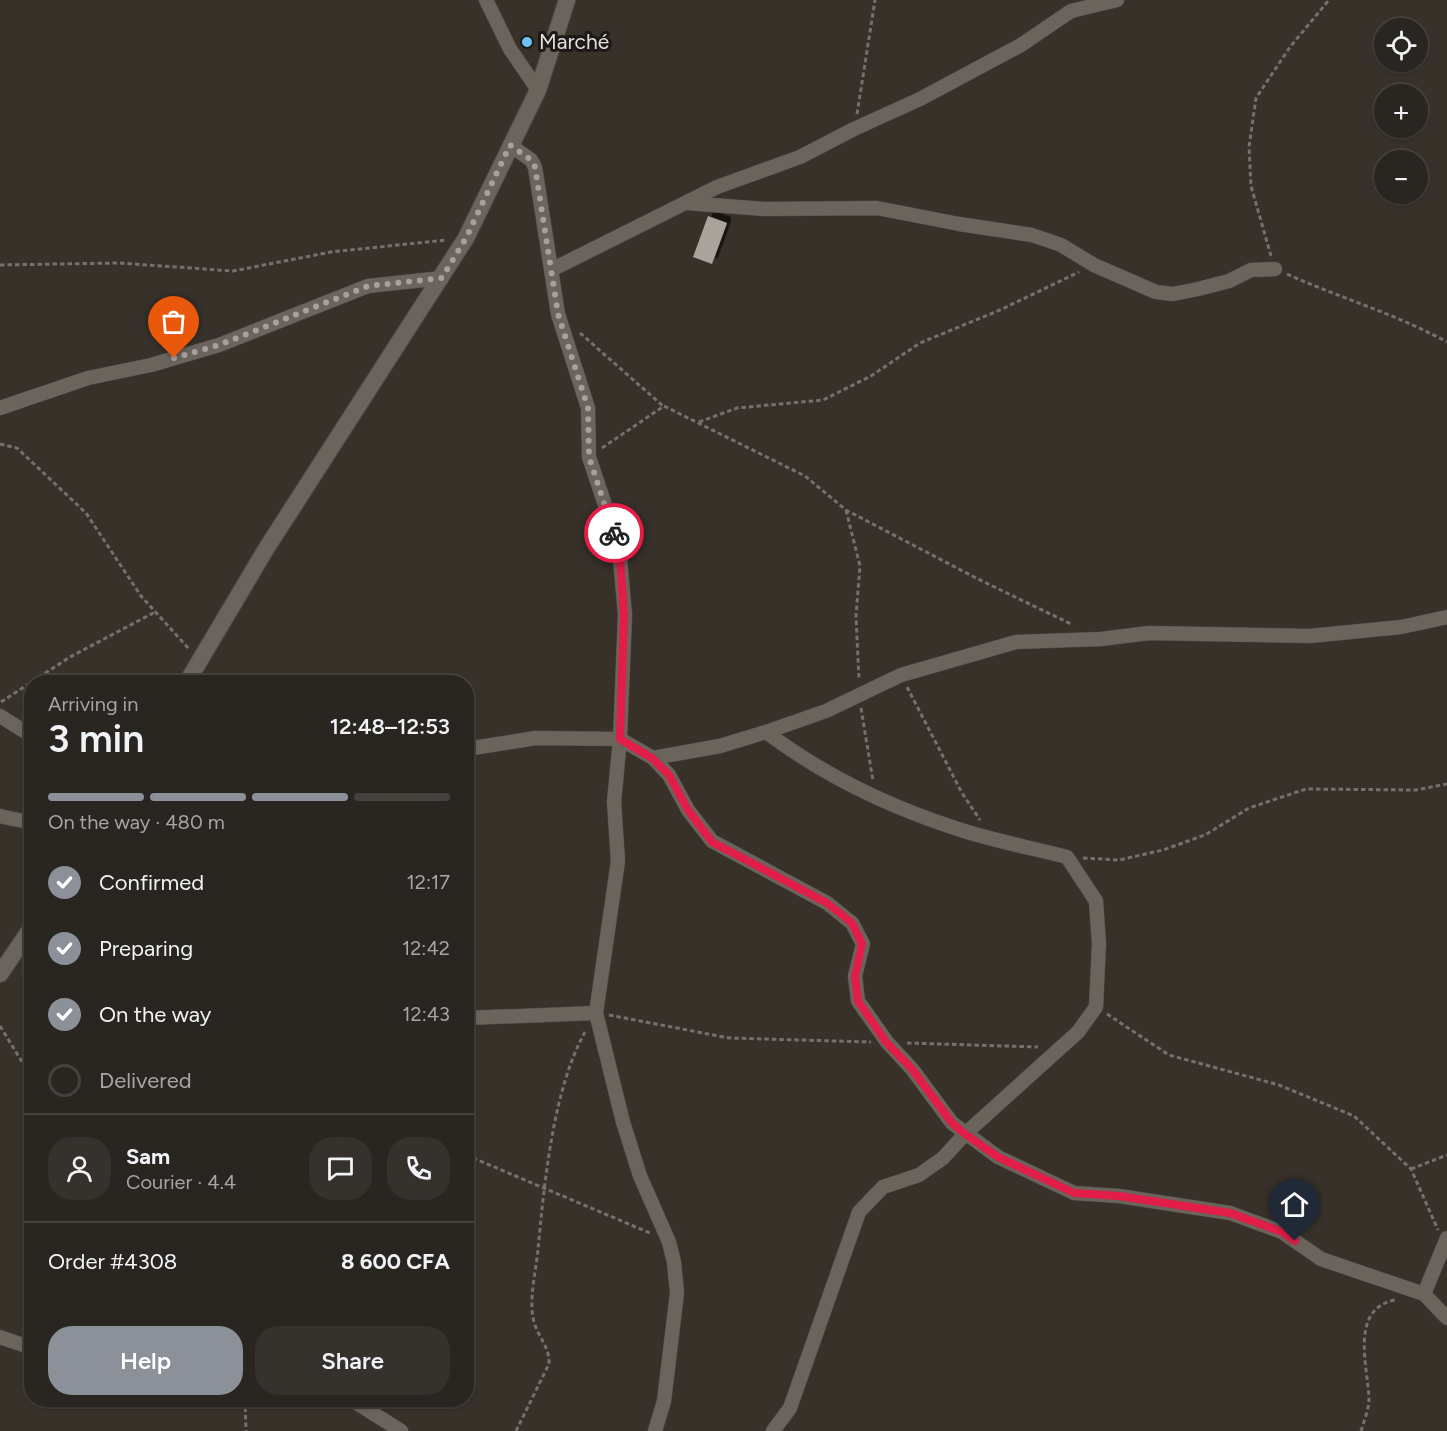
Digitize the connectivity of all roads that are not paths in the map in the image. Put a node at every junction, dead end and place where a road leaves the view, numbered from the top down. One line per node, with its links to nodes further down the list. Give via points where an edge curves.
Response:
1 (486, 0): 4 (street, via 510,50)
2 (566, 0): 4 (street)
3 (1117, 0): 6 (street, via 1071,11 1021,45 920,99 800,157 717,187)
4 (538, 90): 5 (street)
5 (510, 145): 7 (street, via 535,167); 9 (street, via 466,238)
6 (687, 203): 7 (street); 8 (street, via 764,209 877,208 1032,235 1061,245 1094,265 1156,292 1173,294 1229,281 1251,270)
7 (553, 269): 16 (street, via 558,314 588,408 589,457 620,558 624,615)
8 (1275, 269)
9 (442, 278): 10 (street, via 368,286 219,345 88,378); 12 (street, via 396,344)
10 (0, 408)
11 (1447, 616): 15 (street, via 1401,627 1310,636 1149,633 1016,642 901,675 826,711)
12 (190, 675)
13 (0, 716): 14 (street)
14 (24, 731)
15 (766, 732): 18 (street, via 720,746); 25 (street, via 800,758 875,798 954,828 1067,856 1096,901 1096,1007 1078,1032)
16 (620, 739): 17 (street, via 536,738); 18 (street); 23 (street, via 614,802 618,861)
17 (474, 747)
18 (652, 758): 25 (street, via 669,775 712,842 827,903 852,923 862,944 855,976 858,1001 886,1042)
19 (0, 816): 20 (street)
20 (24, 821)
21 (24, 939): 22 (street)
22 (0, 974)
23 (596, 1017): 24 (street); 33 (street, via 640,1176 669,1242 677,1293 664,1401)
24 (474, 1018)
25 (965, 1134): 27 (street, via 998,1157 1074,1193 1230,1213 1282,1232 1321,1259); 34 (street, via 920,1175 883,1187 860,1212 790,1407)
26 (1445, 1240): 27 (street)
27 (1424, 1294): 28 (street)
28 (1447, 1318)
29 (0, 1336): 30 (street)
30 (24, 1345)
31 (363, 1407): 32 (street)
32 (400, 1431)
33 (655, 1431)
34 (773, 1431)

